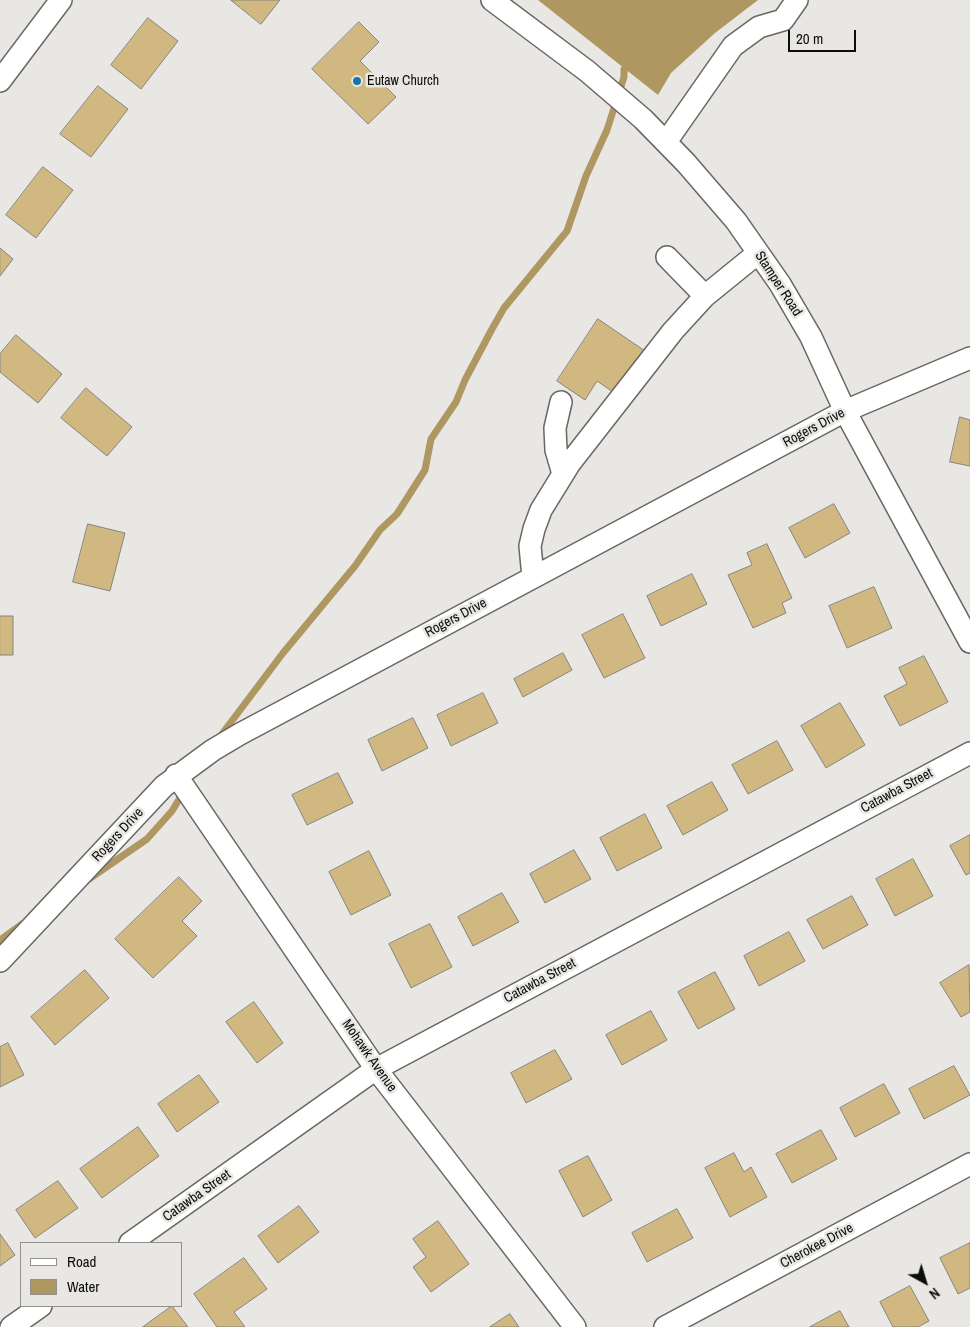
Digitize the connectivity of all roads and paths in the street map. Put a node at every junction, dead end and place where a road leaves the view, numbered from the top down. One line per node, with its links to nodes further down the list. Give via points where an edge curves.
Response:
1 (61, 0): 4 (street)
2 (492, 0): 5 (street, Stamper Road, via 588,71)
3 (797, 0): 5 (street, via 783,20 759,27 733,46)
4 (0, 81)
5 (666, 142): 6 (street, Stamper Road)
6 (758, 252): 8 (street); 11 (street, Stamper Road, via 811,337)
7 (667, 257): 8 (street)
8 (705, 296): 12 (street, via 672,331)
9 (970, 358): 11 (street, Rogers Drive)
10 (561, 402): 12 (street, via 555,428 556,450)
11 (845, 412): 13 (street, Rogers Drive); 14 (street, Stamper Road)
12 (563, 474): 13 (street, via 541,510 534,529 530,546)
13 (533, 577): 16 (street, Rogers Drive, via 240,734)
14 (970, 642)
15 (970, 753): 18 (street, Catawba Street)
16 (176, 775): 17 (street, Rogers Drive); 18 (street, Mohawk Avenue)
17 (0, 961)
18 (376, 1068): 20 (street, Catawba Street); 23 (street, Mohawk Avenue)
19 (970, 1164): 24 (street, Cherokee Drive)
20 (131, 1242)
21 (41, 1307): 22 (street)
22 (12, 1327)
23 (575, 1327)
24 (665, 1327)

